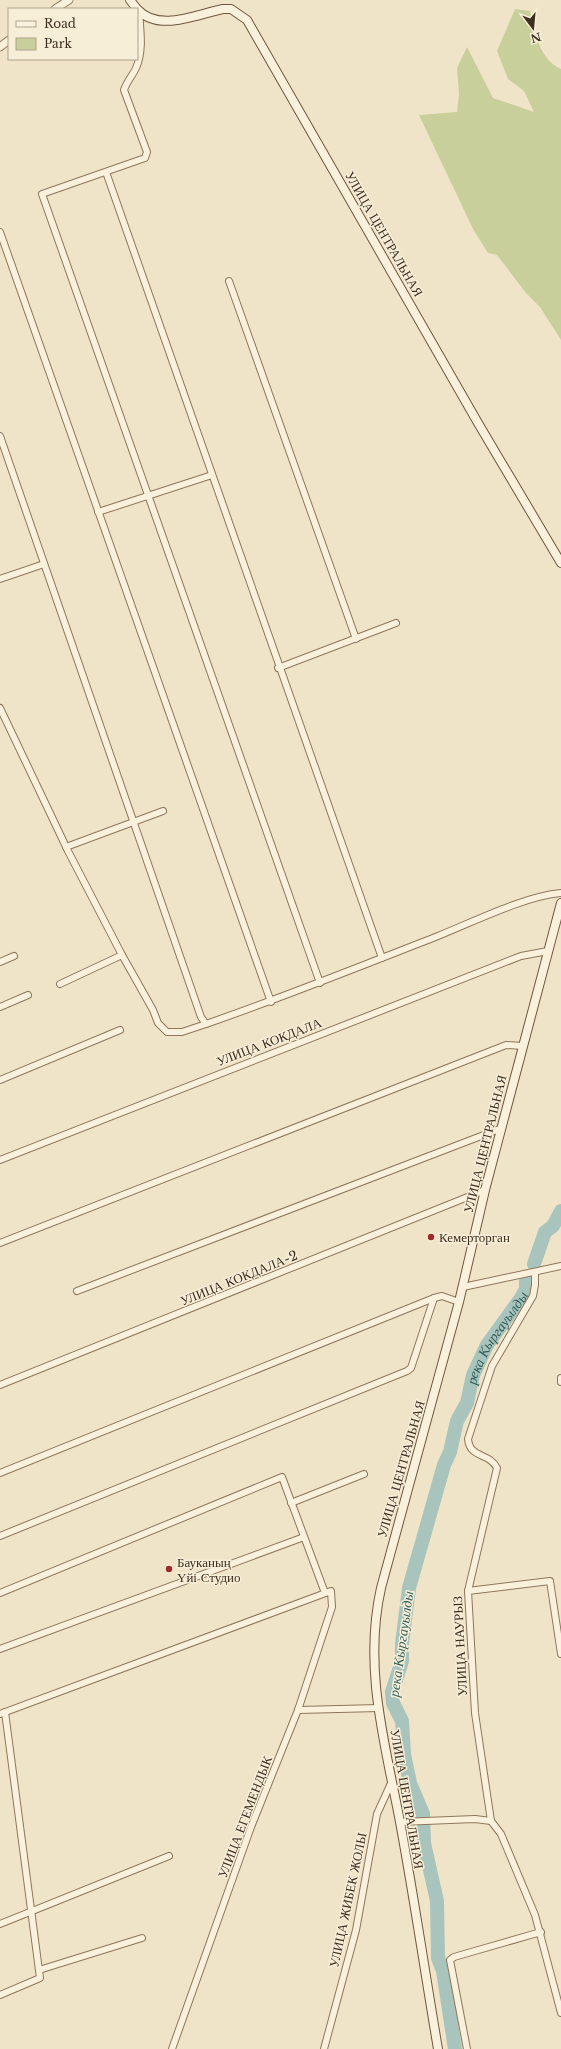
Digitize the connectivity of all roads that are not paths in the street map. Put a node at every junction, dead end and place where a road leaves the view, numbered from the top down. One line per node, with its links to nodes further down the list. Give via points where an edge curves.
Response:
1 (69, 0): 2 (street)
2 (57, 8)
3 (138, 10): 13 (main road, УЛИЦА ЦЕНТРАЛЬНАЯ, via 157,20 169,21 231,9 247,20)
4 (138, 18): 5 (street, via 141,41 139,57 124,90 147,152 145,158)
5 (106, 172): 10 (street); 11 (street, via 42,194)
6 (0, 232): 12 (street)
7 (230, 281): 17 (street)
8 (0, 436): 9 (street)
9 (2, 449): 14 (street)
10 (212, 475): 11 (street); 18 (street)
11 (149, 495): 12 (street); 30 (street)
12 (98, 512): 33 (street)
13 (561, 563)
14 (44, 564): 15 (street); 21 (street)
15 (0, 579)
16 (396, 623): 17 (street)
17 (356, 639): 18 (street)
18 (278, 668): 28 (street)
19 (0, 708): 22 (street)
20 (163, 812): 21 (street)
21 (134, 822): 22 (street); 35 (street, via 201,1018)
22 (66, 847): 26 (street)
23 (561, 893): 28 (street, via 546,894)
24 (561, 904): 25 (main road, УЛИЦА ЦЕНТРАЛЬНАЯ)
25 (548, 951): 37 (main road, УЛИЦА ЦЕНТРАЛЬНАЯ); 40 (street, УЛИЦА КОКДАЛА, via 521,956)
26 (122, 955): 31 (street); 35 (street, via 154,1010 158,1023 167,1032 182,1032)
27 (14, 956): 29 (street)
28 (382, 958): 30 (street)
29 (0, 962)
30 (320, 982): 33 (street)
31 (60, 984)
32 (28, 995): 34 (street)
33 (270, 1002): 35 (street)
34 (0, 1007)
35 (206, 1024)
36 (120, 1030): 38 (street)
37 (523, 1046): 39 (main road, УЛИЦА ЦЕНТРАЛЬНАЯ); 42 (street, via 506,1045)
38 (0, 1080)
39 (502, 1128): 41 (main road, УЛИЦА ЦЕНТРАЛЬНАЯ); 46 (street)
40 (0, 1160)
41 (485, 1190): 45 (main road, УЛИЦА ЦЕНТРАЛЬНАЯ); 51 (street, УЛИЦА КОКДАЛА-2)
42 (0, 1243)
43 (561, 1266): 44 (street)
44 (535, 1272): 45 (street); 57 (street, УЛИЦА НАУРЫЗ, via 536,1285 533,1296 492,1366 468,1439 472,1452 494,1461 497,1468)
45 (463, 1287): 48 (main road, УЛИЦА ЦЕНТРАЛЬНАЯ)
46 (78, 1291)
47 (434, 1298): 48 (street, via 442,1296); 52 (street); 55 (street, via 411,1368 407,1371)
48 (459, 1302): 62 (main road, УЛИЦА ЦЕНТРАЛЬНАЯ, via 376,1611 373,1631 374,1669)
49 (561, 1378): 50 (street)
50 (561, 1382)
51 (0, 1385)
52 (0, 1473)
53 (364, 1474): 54 (street)
54 (291, 1503): 56 (street); 59 (street, via 282,1477)
55 (0, 1536)
56 (304, 1537): 58 (street); 60 (street)
57 (468, 1591): 61 (street, via 550,1581); 66 (street, УЛИЦА НАУРЫЗ, via 475,1713)
58 (328, 1592): 63 (street, УЛИЦА ЕГЕМЕНДЫК, via 332,1607); 64 (street)
59 (0, 1593)
60 (0, 1649)
61 (561, 1654)
62 (379, 1708): 63 (street); 65 (main road, УЛИЦА ЦЕНТРАЛЬНАЯ)
63 (298, 1710): 76 (street, УЛИЦА ЕГЕМЕНДЫК, via 252,1827)
64 (3, 1713): 69 (street)
65 (392, 1781): 67 (main road, УЛИЦА ЦЕНТРАЛЬНАЯ); 77 (street, УЛИЦА ЖИБЕК ЖОЛЫ, via 377,1814 356,1930)
66 (491, 1821): 67 (street, via 475,1819); 71 (street, УЛИЦА НАУРЫЗ, via 501,1834)
67 (400, 1822): 78 (main road, УЛИЦА ЦЕНТРАЛЬНАЯ)
68 (169, 1856): 69 (street)
69 (31, 1912): 70 (street); 73 (street)
70 (0, 1924)
71 (541, 1932): 75 (street, УЛИЦА НАУРЫЗ); 79 (street, via 450,1960)
72 (142, 1938): 73 (street)
73 (39, 1970): 74 (street, via 40,1978)
74 (0, 1995)
75 (561, 2013)
76 (172, 2049)
77 (324, 2049)
78 (438, 2049)
79 (467, 2049)

